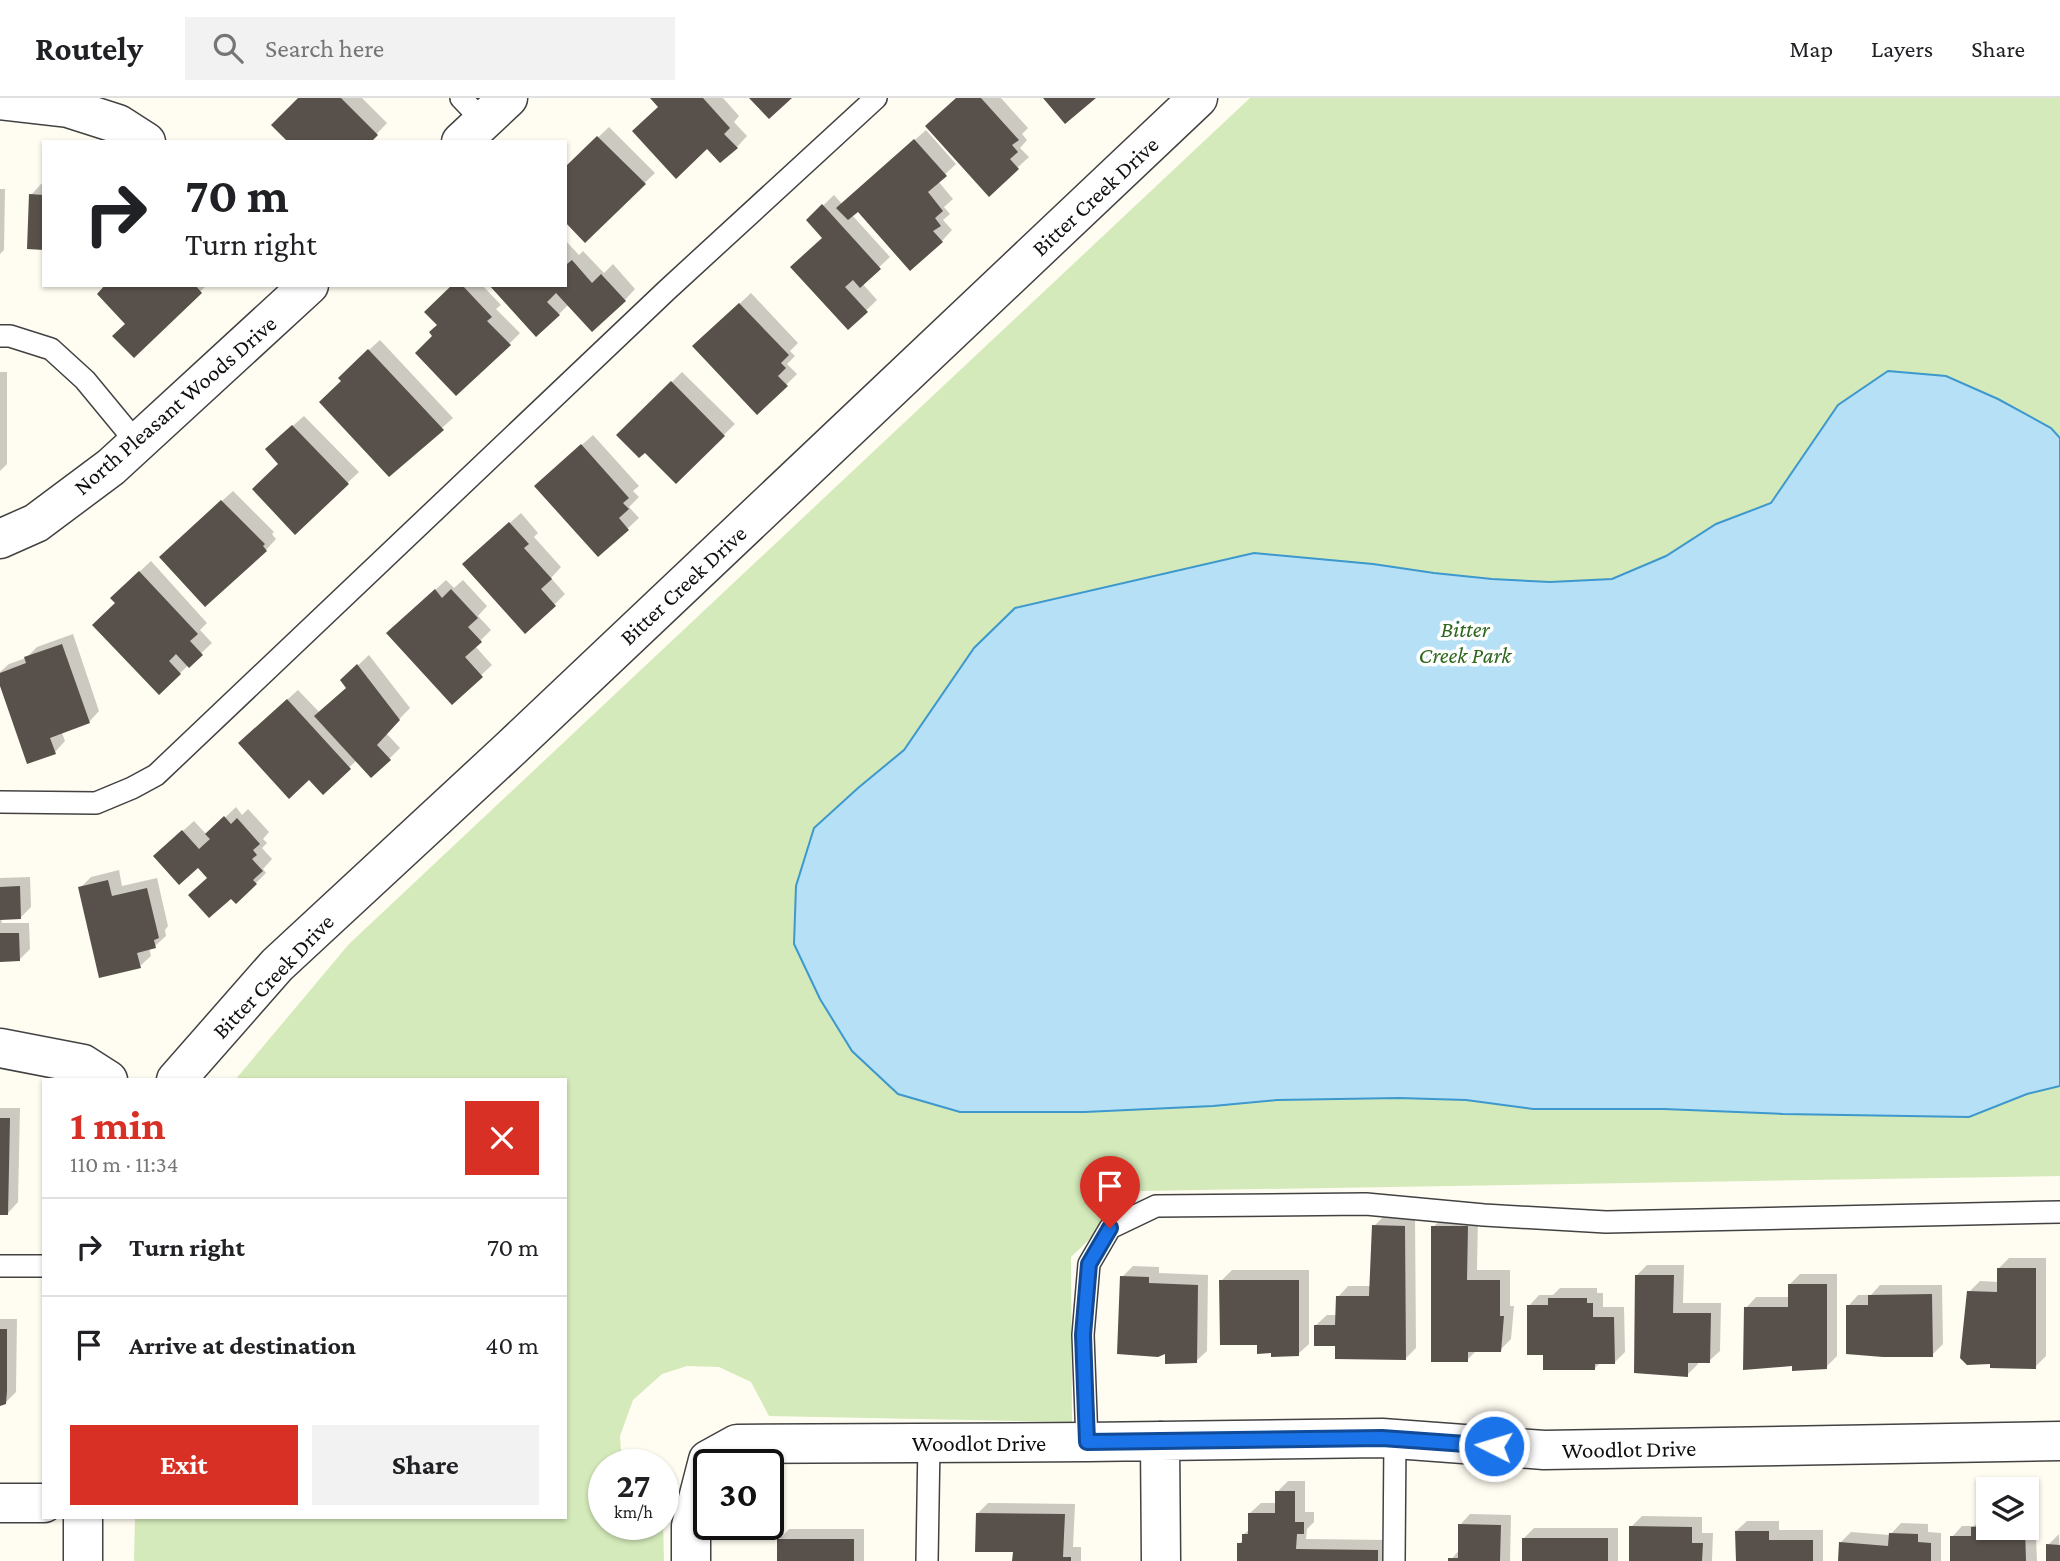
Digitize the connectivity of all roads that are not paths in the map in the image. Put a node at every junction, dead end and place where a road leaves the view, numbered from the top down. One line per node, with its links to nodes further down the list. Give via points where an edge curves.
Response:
1 (876, 98): 9 (lane, via 156,775 96,803)
2 (1198, 98): 12 (street, Bitter Creek Drive, via 277,965)
3 (0, 100): 4 (street, via 68,108 118,124)
4 (143, 140)
5 (299, 289): 7 (street, North Pleasant Woods Drive)
6 (0, 336): 7 (lane, via 51,349 85,380)
7 (137, 443): 8 (street, North Pleasant Woods Drive, via 36,523)
8 (0, 539)
9 (0, 802)
10 (0, 1048): 11 (street, via 83,1064)
11 (105, 1078)
12 (178, 1078)
13 (2060, 1212): 19 (lane, via 1605,1222 1366,1204 1156,1206 1110,1228 1089,1264 1083,1335)
14 (0, 1266): 15 (lane)
15 (42, 1266)
16 (1395, 1438): 17 (street, Woodlot Drive); 18 (street, Woodlot Drive, via 1544,1450); 28 (lane)
17 (1160, 1441): 19 (street, Woodlot Drive); 27 (street)
18 (2060, 1441)
19 (1087, 1442): 20 (street, Woodlot Drive)
20 (929, 1443): 25 (street, Woodlot Drive, via 737,1444 708,1460 691,1526); 26 (lane)
21 (0, 1503): 22 (street)
22 (42, 1503)
23 (83, 1519): 24 (street)
24 (83, 1561)
25 (691, 1561)
26 (928, 1561)
27 (1161, 1561)
28 (1394, 1561)

